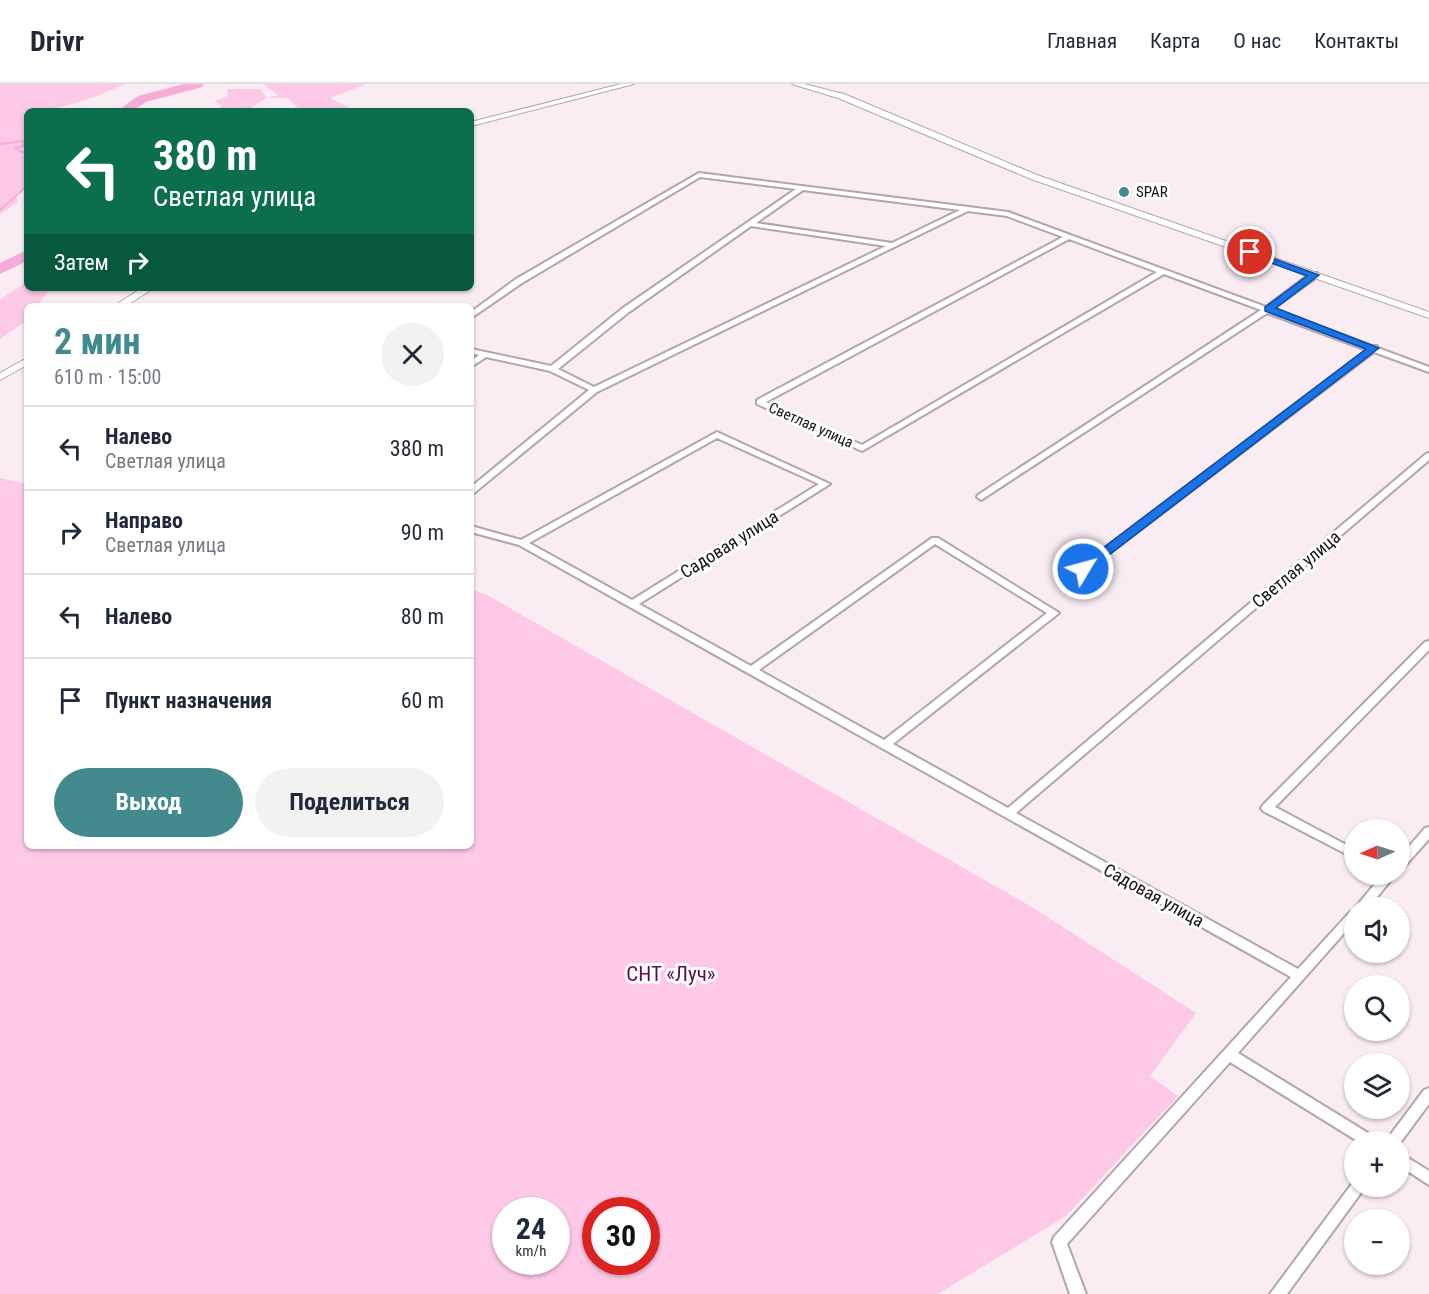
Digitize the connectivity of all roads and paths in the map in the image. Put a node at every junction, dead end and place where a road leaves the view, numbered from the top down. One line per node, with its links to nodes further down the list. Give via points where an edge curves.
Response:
1 (630, 84): 3 (street)
2 (796, 84): 10 (street, via 841,96 1034,177)
3 (474, 123)
4 (802, 188): 5 (street); 6 (street); 14 (street, via 699,175 519,280)
5 (968, 209): 7 (street, via 1008,214); 8 (street)
6 (750, 224): 8 (street); 21 (street, via 626,310)
7 (1069, 236): 9 (street); 9 (street, Светлая улица, via 760,402 862,448)
8 (894, 245): 24 (street)
9 (1164, 271): 13 (street)
10 (1314, 275): 13 (street); 15 (street)
11 (144, 291): 12 (street)
12 (124, 303)
13 (1269, 309): 16 (street); 27 (street)
14 (474, 314)
15 (1429, 315)
16 (1374, 348): 22 (street); 30 (street)
17 (474, 352): 18 (street)
18 (485, 354): 20 (street); 21 (street)
19 (24, 363): 23 (street)
20 (474, 363)
21 (553, 369): 24 (street)
22 (1429, 370)
23 (0, 377)
24 (594, 390): 26 (street)
25 (1429, 456): 35 (street, Светлая улица)
26 (474, 489)
27 (981, 497)
28 (474, 530): 29 (street, Садовая улица)
29 (522, 543): 31 (street, Садовая улица); 31 (street, Садовая улица, via 717,435 826,484)
30 (1083, 569)
31 (632, 604): 33 (street, Садовая улица)
32 (1429, 644): 37 (street, via 1267,808)
33 (750, 670): 34 (street, Садовая улица); 34 (street, via 935,540 1054,613)
34 (885, 746): 35 (street, Садовая улица)
35 (1008, 814): 42 (street, Садовая улица)
36 (1429, 831): 38 (street)
37 (1344, 849)
38 (1410, 853)
39 (1381, 885): 40 (street)
40 (1370, 897)
41 (1344, 926): 42 (street)
42 (1300, 976): 43 (street)
43 (1230, 1055): 45 (street); 50 (street, via 1059,1242)
44 (1429, 1094): 46 (street)
45 (1353, 1131)
46 (1400, 1131)
47 (1410, 1167): 48 (street)
48 (1429, 1179)
49 (1350, 1197): 51 (street)
50 (1078, 1294)
51 (1278, 1294)

